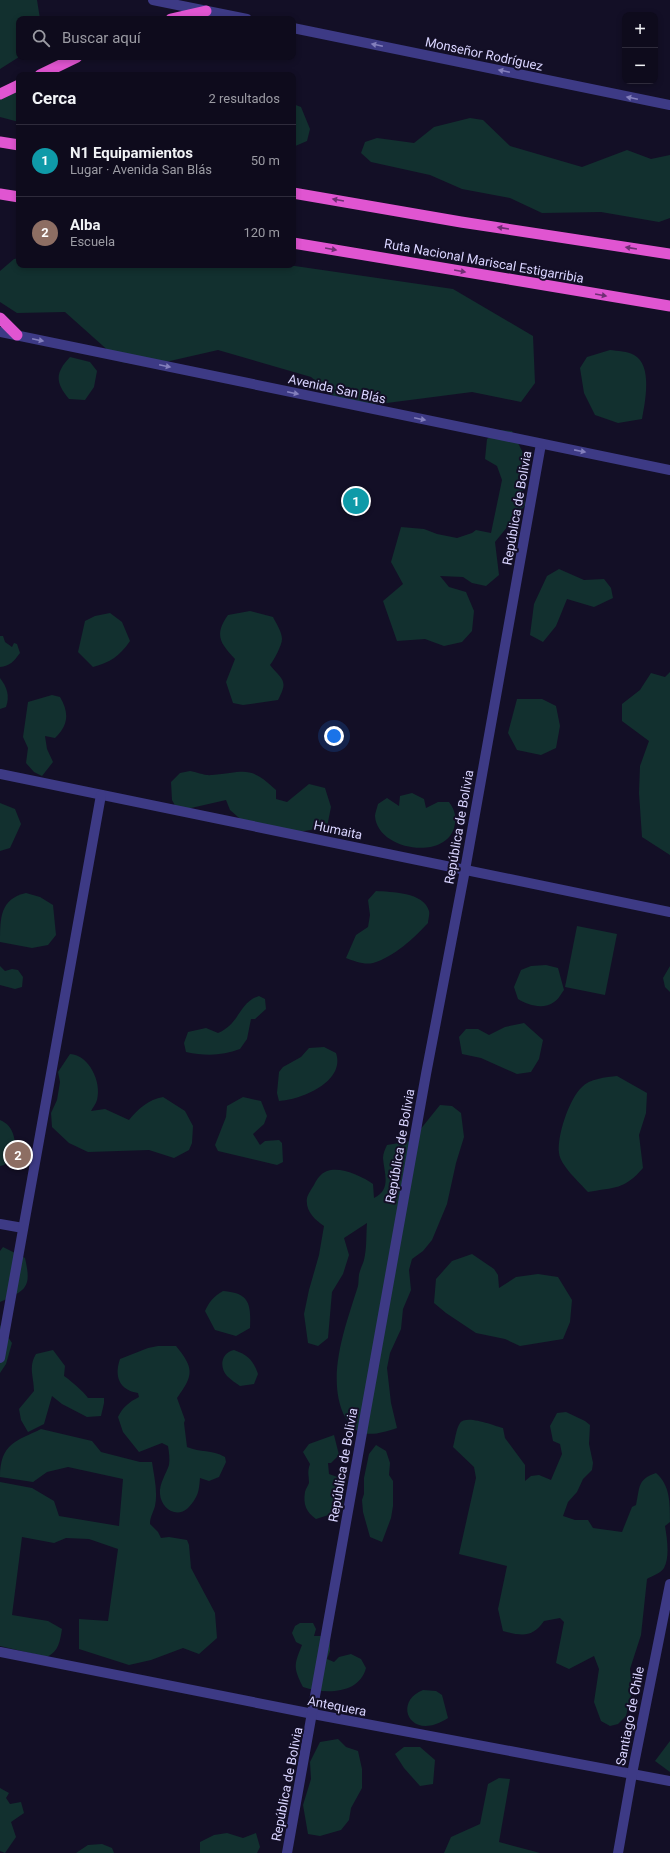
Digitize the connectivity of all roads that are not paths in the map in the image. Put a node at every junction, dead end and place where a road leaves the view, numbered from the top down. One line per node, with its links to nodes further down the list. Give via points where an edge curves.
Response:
1 (153, 0): 2 (street)
2 (206, 11): 3 (highway); 4 (street)
3 (184, 16)
4 (232, 16)
5 (296, 29): 10 (street, Monseñor Rodríguez, one-way to 5)
6 (71, 60): 7 (highway)
7 (46, 72)
8 (16, 86): 9 (highway)
9 (0, 94)
10 (670, 105)
11 (0, 142): 12 (highway)
12 (16, 145)
13 (0, 194): 15 (highway)
14 (296, 194): 17 (highway, one-way to 14)
15 (16, 197)
16 (296, 244): 18 (highway, Ruta Nacional Mariscal Estigarribia, one-way to 18)
17 (670, 254)
18 (670, 306)
19 (0, 318): 21 (highway)
20 (0, 332): 21 (street, Avenida San Blás)
21 (17, 335): 22 (street, Avenida San Blás, one-way to 22)
22 (541, 444): 23 (street, Avenida San Blás, one-way to 23); 26 (street, República de Bolivia)
23 (670, 470)
24 (0, 774): 25 (street, Humaita)
25 (101, 795): 26 (street, Humaita); 29 (street)
26 (465, 870): 27 (street, Humaita); 33 (street, República de Bolivia, via 426,1074)
27 (670, 912)
28 (0, 1224): 29 (street)
29 (23, 1228): 30 (street)
30 (0, 1358)
31 (670, 1584): 34 (street, Santiago de Chile)
32 (0, 1652): 33 (street, Antequera)
33 (313, 1714): 34 (street, Antequera); 36 (street, República de Bolivia)
34 (632, 1774): 35 (street, Antequera); 37 (street, Santiago de Chile)
35 (670, 1781)
36 (287, 1853)
37 (618, 1853)

